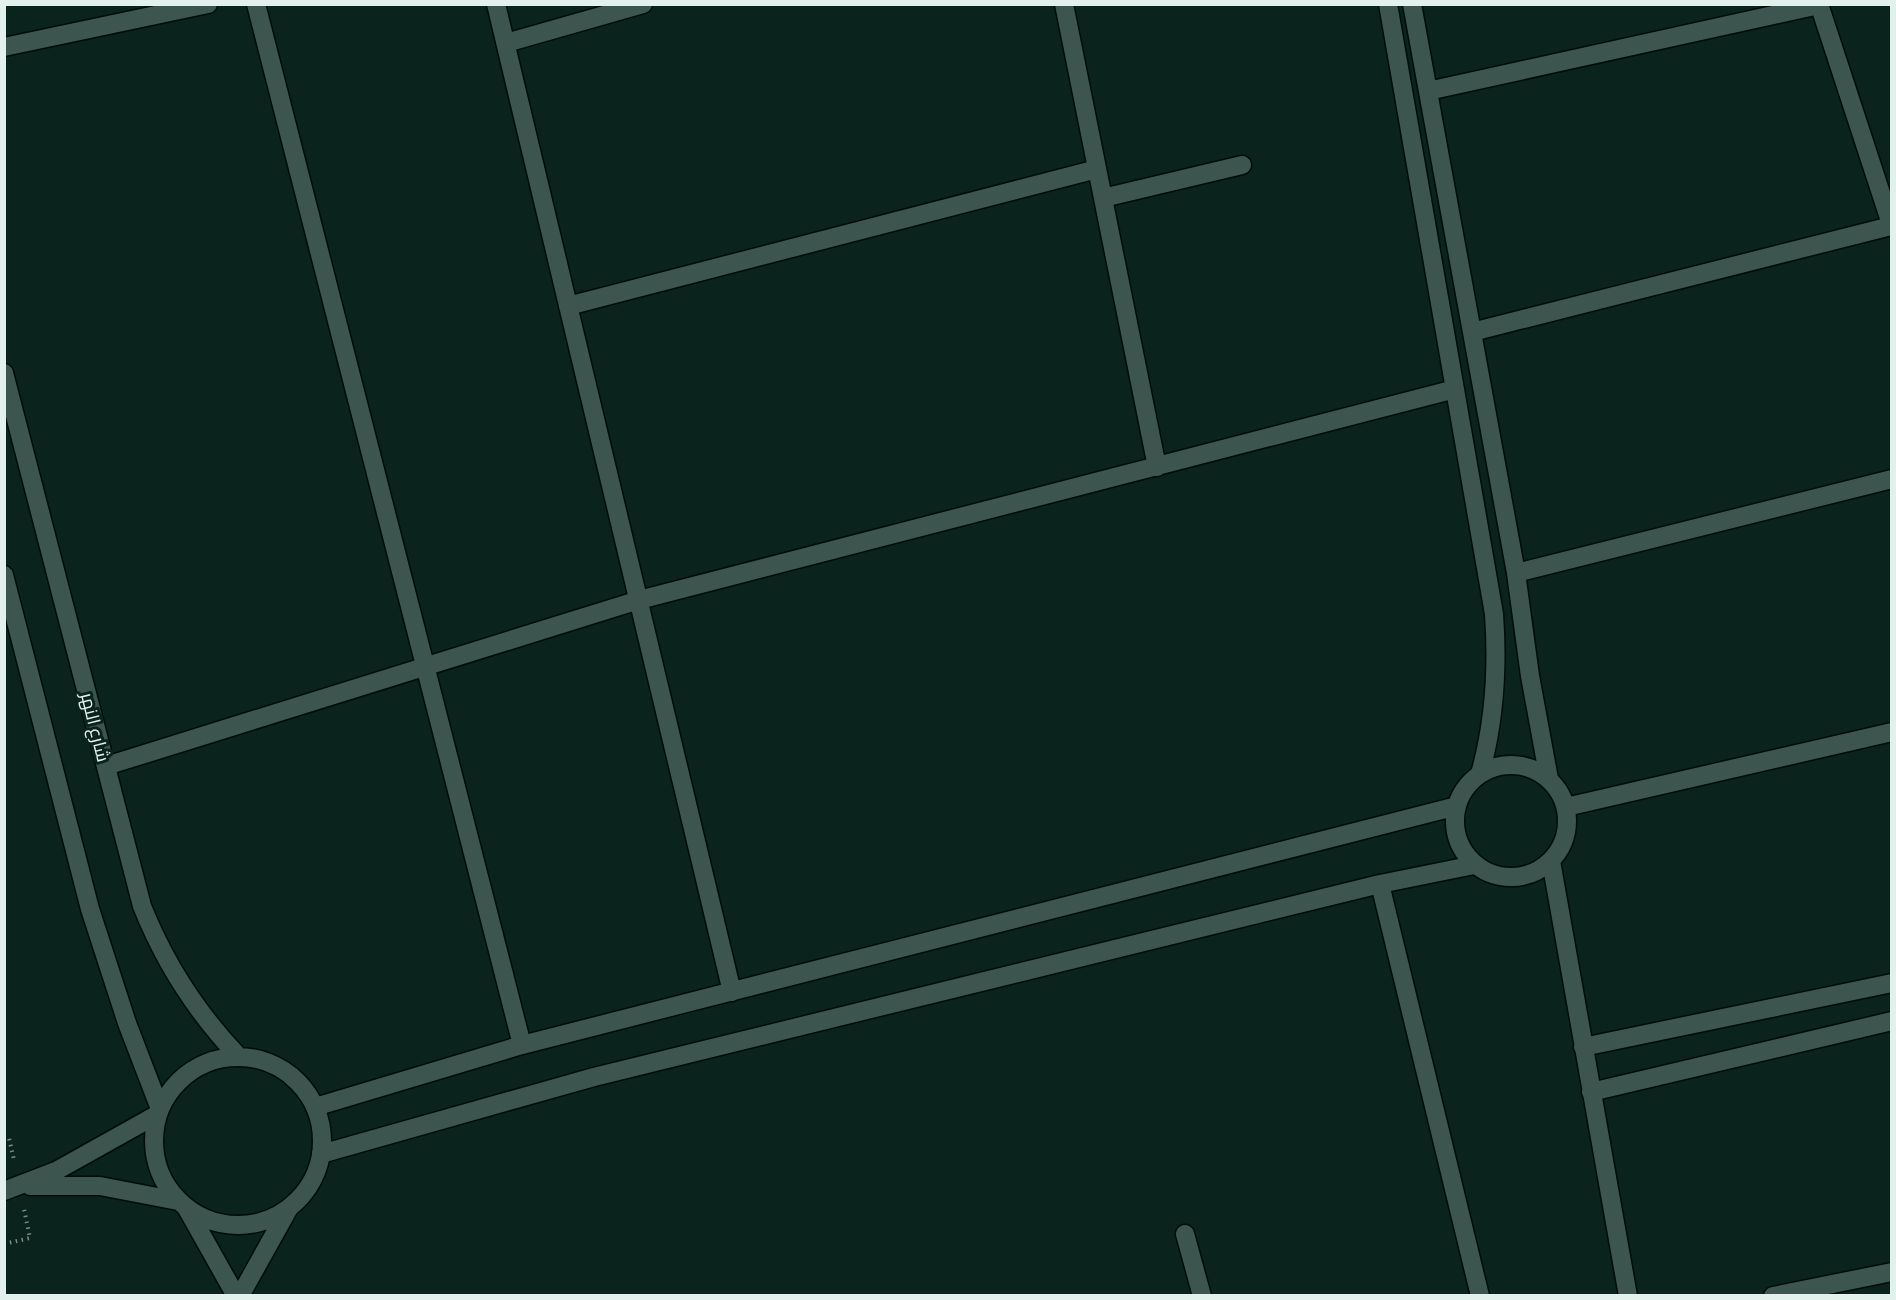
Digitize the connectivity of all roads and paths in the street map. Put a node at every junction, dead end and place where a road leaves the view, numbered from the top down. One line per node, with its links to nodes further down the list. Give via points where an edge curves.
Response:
1 (208, 4): 9 (street)
2 (256, 4): 26 (street)
3 (496, 4): 10 (street)
4 (643, 4): 10 (street)
5 (1064, 4): 14 (street)
6 (1388, 4): 20 (street)
7 (1412, 4): 12 (street)
8 (1819, 5): 12 (street); 16 (street)
9 (158, 9): 11 (street)
10 (506, 43): 17 (street)
11 (4, 47)
12 (1428, 91): 18 (street)
13 (1242, 165): 15 (street)
14 (1096, 169): 15 (street); 17 (street)
15 (1103, 198): 21 (street)
16 (1891, 226): 18 (street)
17 (568, 306): 25 (street)
18 (1472, 332): 23 (street)
19 (4, 373): 28 (street, شارع النهر)
20 (1455, 389): 21 (street); 29 (street, via 1494,614 1494,712)
21 (1157, 467): 25 (street)
22 (1892, 479): 23 (street)
23 (1516, 573): 30 (street)
24 (4, 575): 44 (street, via 90,909)
25 (639, 600): 26 (street); 37 (street)
26 (425, 666): 28 (street); 39 (street)
27 (1892, 732): 32 (street)
28 (106, 766): 41 (street, شارع النهر, via 142,906 153,934 182,987)
29 (1480, 774): 30 (street, via 1519,765); 31 (street)
30 (1549, 779): 32 (street)
31 (1457, 806): 34 (street, via 1459,842); 37 (street)
32 (1566, 807): 33 (street, via 1565,836)
33 (1551, 861): 34 (street, via 1526,875 1512,877); 40 (street)
34 (1474, 865): 35 (street)
35 (1380, 884): 45 (street, via 594,1077); 55 (street)
36 (1892, 982): 40 (street)
37 (732, 992): 39 (street)
38 (1892, 1021): 42 (street)
39 (522, 1045): 43 (street)
40 (1583, 1047): 42 (street)
41 (239, 1057): 43 (street, via 255,1058 284,1071 307,1093); 44 (street, via 198,1067 176,1084)
42 (1591, 1092): 56 (street)
43 (315, 1107): 45 (street, via 321,1130)
44 (159, 1112): 46 (street, via 90,1153); 47 (street, via 156,1160 161,1175)
45 (321, 1154): 48 (street, via 310,1184)
46 (12, 1189): 47 (street, via 100,1186)
47 (182, 1203): 48 (street, via 214,1221 237,1225 259,1222); 53 (street)
48 (289, 1208): 53 (street)
49 (1185, 1234): 54 (street)
50 (30, 1238): 51 (path)
51 (4, 1244)
52 (1892, 1272): 57 (street)
53 (238, 1296)
54 (1203, 1296)
55 (1480, 1296)
56 (1628, 1296)
57 (1773, 1296)

